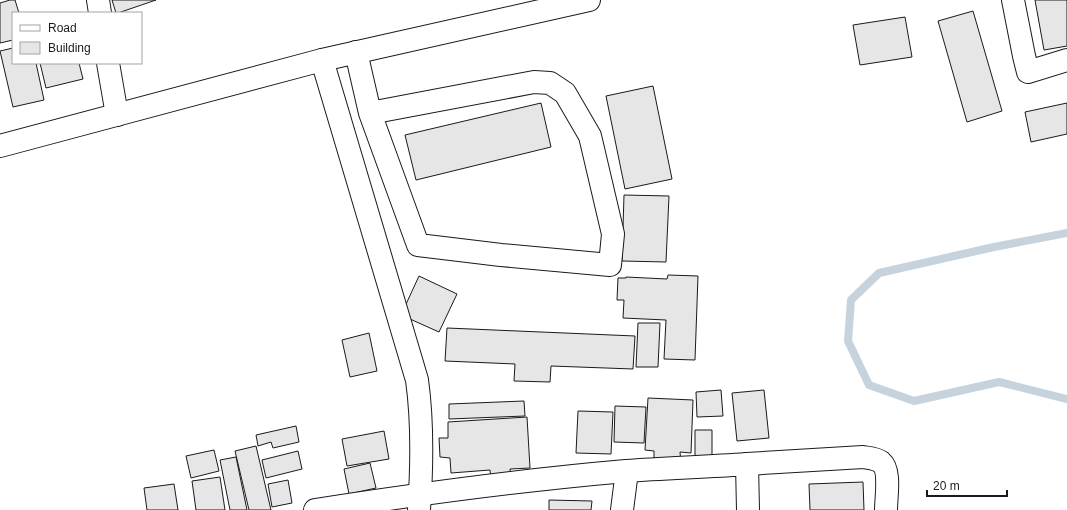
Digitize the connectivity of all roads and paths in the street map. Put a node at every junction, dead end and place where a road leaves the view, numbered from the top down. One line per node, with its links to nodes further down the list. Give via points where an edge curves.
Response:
1 (98, 0): 4 (street)
2 (589, 0): 5 (street)
3 (1013, 0): 7 (street, via 1028,72)
4 (100, 12)
5 (356, 52): 6 (street); 9 (street)
6 (322, 60): 10 (street); 14 (street, via 417,380 422,436)
7 (1067, 60)
8 (108, 64): 10 (street)
9 (370, 112): 9 (street, via 418,245 610,265 613,234 590,136 565,94 550,83 534,82)
10 (117, 115): 11 (street)
11 (0, 146)
12 (747, 464): 13 (street); 17 (street); 18 (street, via 874,458 887,470)
13 (627, 471): 14 (street); 16 (street)
14 (420, 502): 15 (street)
15 (316, 510)
16 (622, 510)
17 (748, 510)
18 (886, 510)

